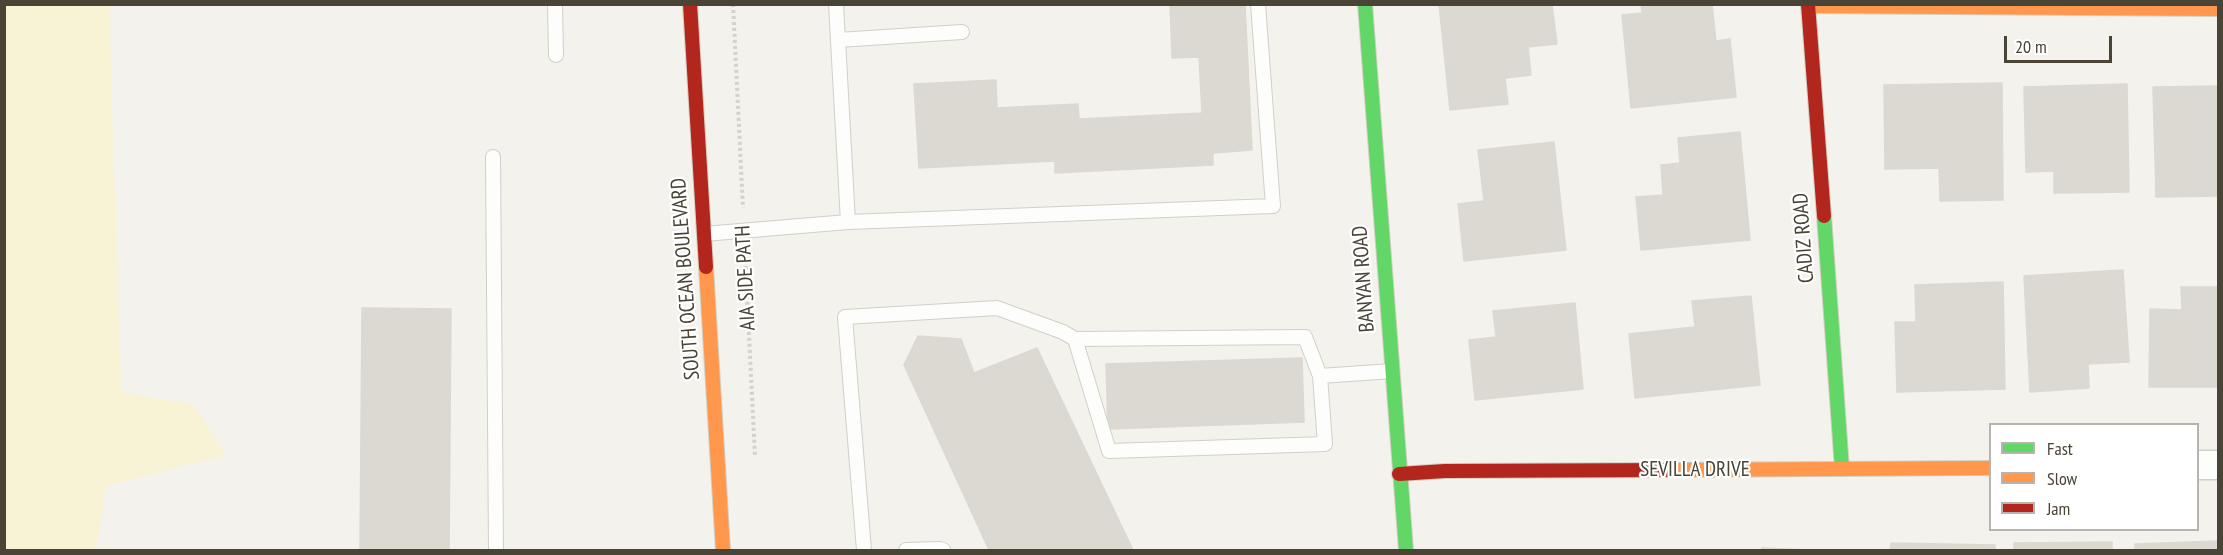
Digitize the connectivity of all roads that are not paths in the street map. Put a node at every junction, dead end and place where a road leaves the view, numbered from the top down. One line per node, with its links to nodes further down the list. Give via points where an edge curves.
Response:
1 (555, 4): 10 (lane)
2 (690, 4): 13 (street, SOUTH OCEAN BOULEVARD)
3 (836, 4): 9 (lane)
4 (1258, 4): 12 (lane, via 1273,206)
5 (1365, 4): 15 (street, BANYAN ROAD)
6 (1808, 5): 7 (street); 20 (street, CADIZ ROAD)
7 (2218, 9)
8 (962, 32): 9 (lane)
9 (838, 40): 12 (lane)
10 (556, 56)
11 (493, 157): 22 (lane)
12 (848, 222): 13 (lane)
13 (705, 234): 23 (street, SOUTH OCEAN BOULEVARD)
14 (1075, 339): 16 (lane, via 1305,337); 16 (lane, via 1109,451 1325,444); 24 (lane, via 997,308 845,317)
15 (1392, 371): 16 (lane); 21 (street, BANYAN ROAD)
16 (1320, 376)
17 (2199, 465): 18 (street)
18 (2218, 465)
19 (1989, 468): 20 (street, SEVILLA DRIVE)
20 (1842, 469): 21 (street, SEVILLA DRIVE, via 1456,470)
21 (1399, 474): 27 (street, BANYAN ROAD)
22 (496, 550)
23 (723, 550)
24 (864, 550)
25 (906, 550): 26 (lane)
26 (943, 550)
27 (1406, 550)

